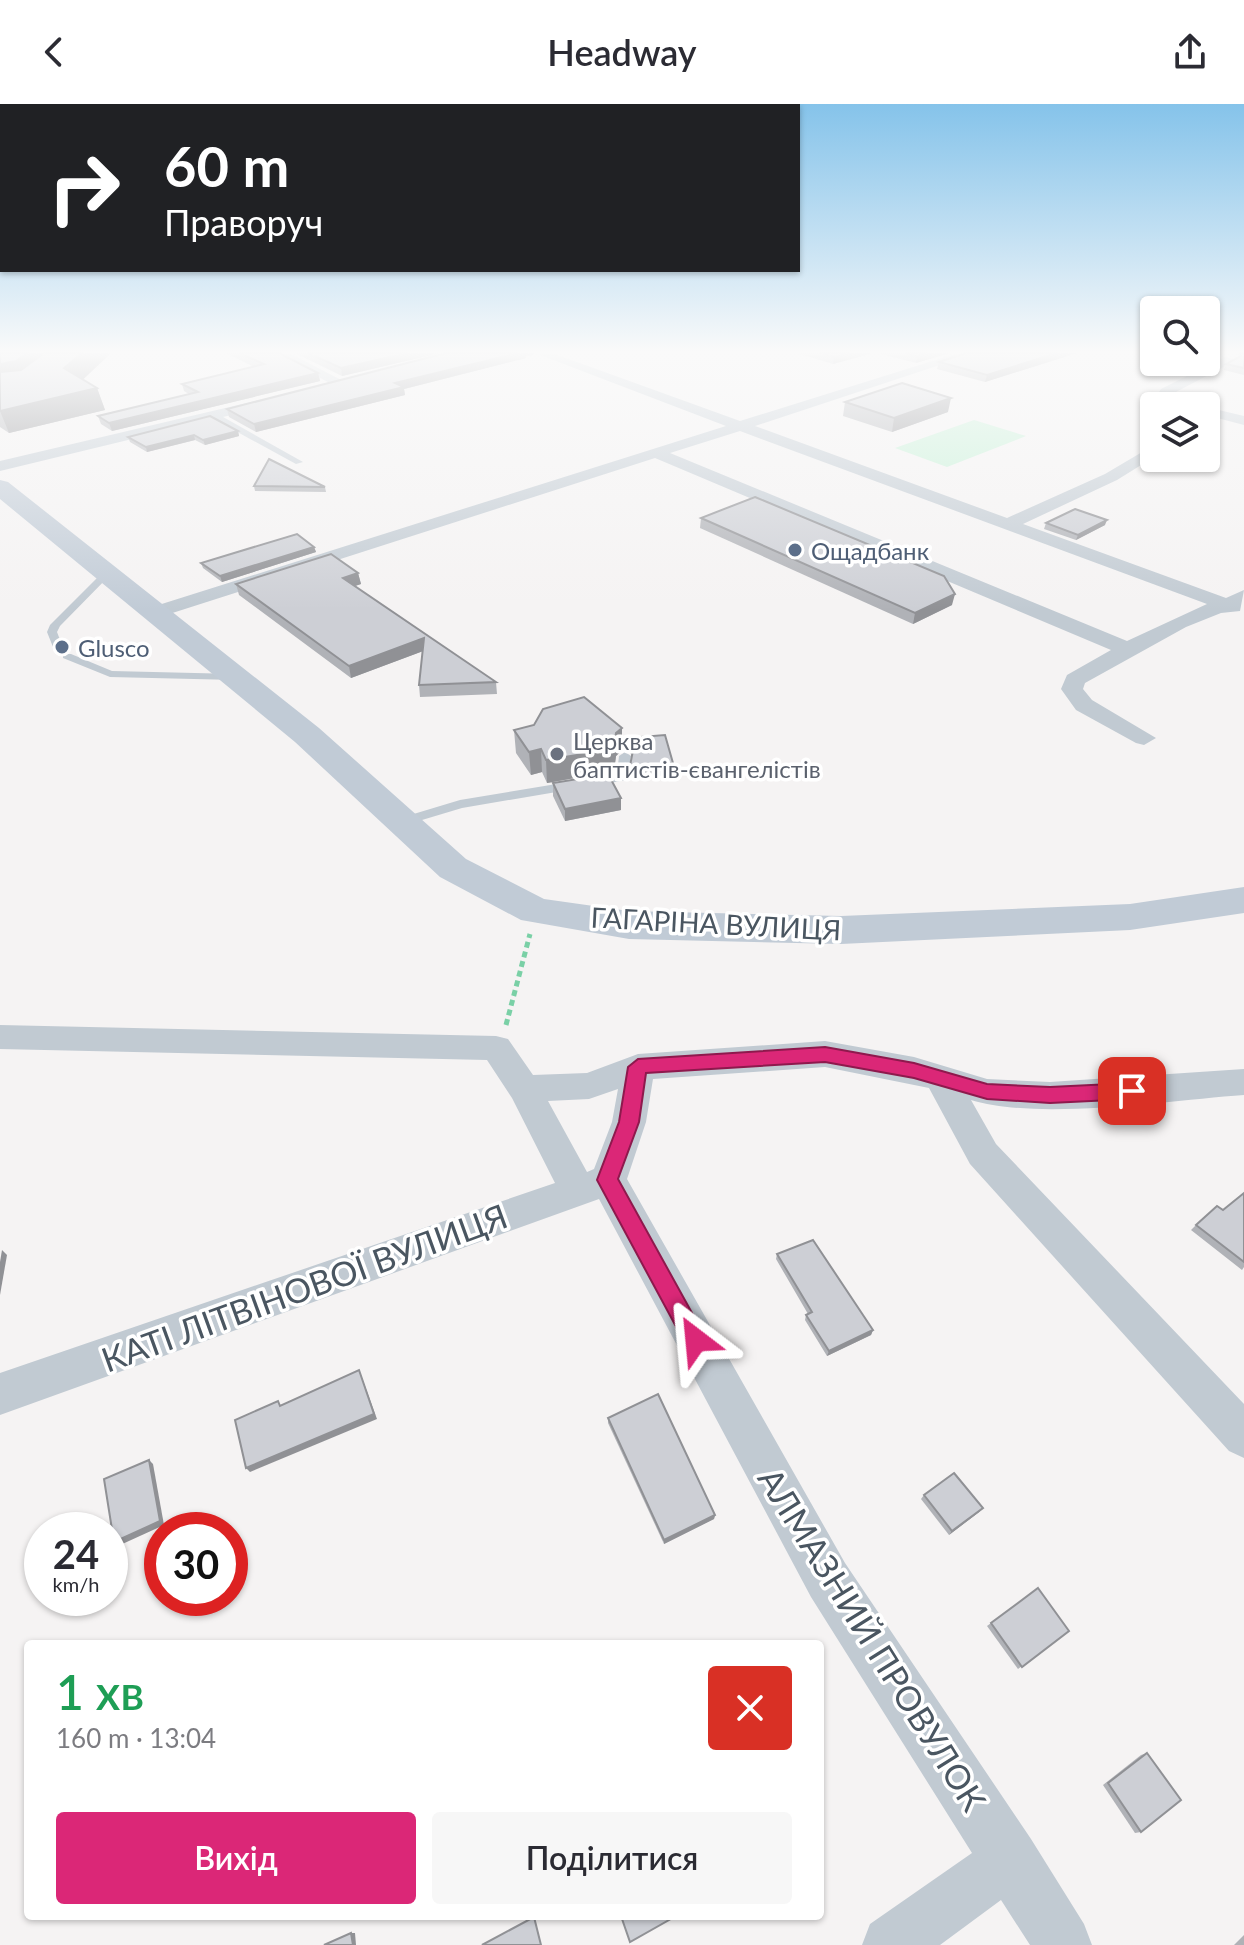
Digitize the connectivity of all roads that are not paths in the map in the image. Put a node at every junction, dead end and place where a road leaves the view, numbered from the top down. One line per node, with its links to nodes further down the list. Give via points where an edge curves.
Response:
1 (113, 439): 8 (street)
2 (257, 439): 7 (lane)
3 (707, 439): 5 (street)
4 (771, 439): 10 (street)
5 (658, 454): 13 (street); 15 (street)
6 (1140, 459): 10 (street)
7 (299, 462)
8 (0, 466)
9 (0, 487): 11 (main road, ГАГАРІНА ВУЛИЦЯ)
10 (1005, 526): 12 (street)
11 (107, 573): 13 (main road, ГАГАРІНА ВУЛИЦЯ); 14 (lane, via 55,625)
12 (1238, 604): 15 (street, via 1189,616)
13 (156, 612): 17 (main road, ГАГАРІНА ВУЛИЦЯ)
14 (57, 645)
15 (1129, 650): 18 (street, via 1075,680 1072,689 1084,705)
16 (67, 656): 17 (lane, via 110,674)
17 (236, 677): 20 (main road, ГАГАРІНА ВУЛИЦЯ)
18 (1144, 738)
19 (625, 756): 20 (lane, via 623,777 460,804)
20 (402, 822): 21 (main road, ГАГАРІНА ВУЛИЦЯ, via 453,868 535,911 629,925 841,930 1130,917)
21 (1244, 900)
22 (0, 1037): 26 (street, АЛМАЗНИЙ ПРОВУЛОК, via 496,1048)
23 (638, 1067): 24 (street, via 825,1054); 26 (street, via 589,1086); 27 (street, via 629,1122)
24 (942, 1080): 25 (street, via 987,1092 1050,1095); 29 (street, via 983,1154)
25 (1244, 1082)
26 (524, 1089): 27 (street, АЛМАЗНИЙ ПРОВУЛОК)
27 (593, 1185): 28 (street, КАТІ ЛІТВІНОВОЇ ВУЛИЦЯ); 30 (street, АЛМАЗНИЙ ПРОВУЛОК, via 828,1580)
28 (0, 1394)
29 (1244, 1436)
30 (1011, 1859): 31 (street); 32 (street, АЛМАЗНИЙ ПРОВУЛОК)
31 (891, 1945)
32 (1063, 1945)

